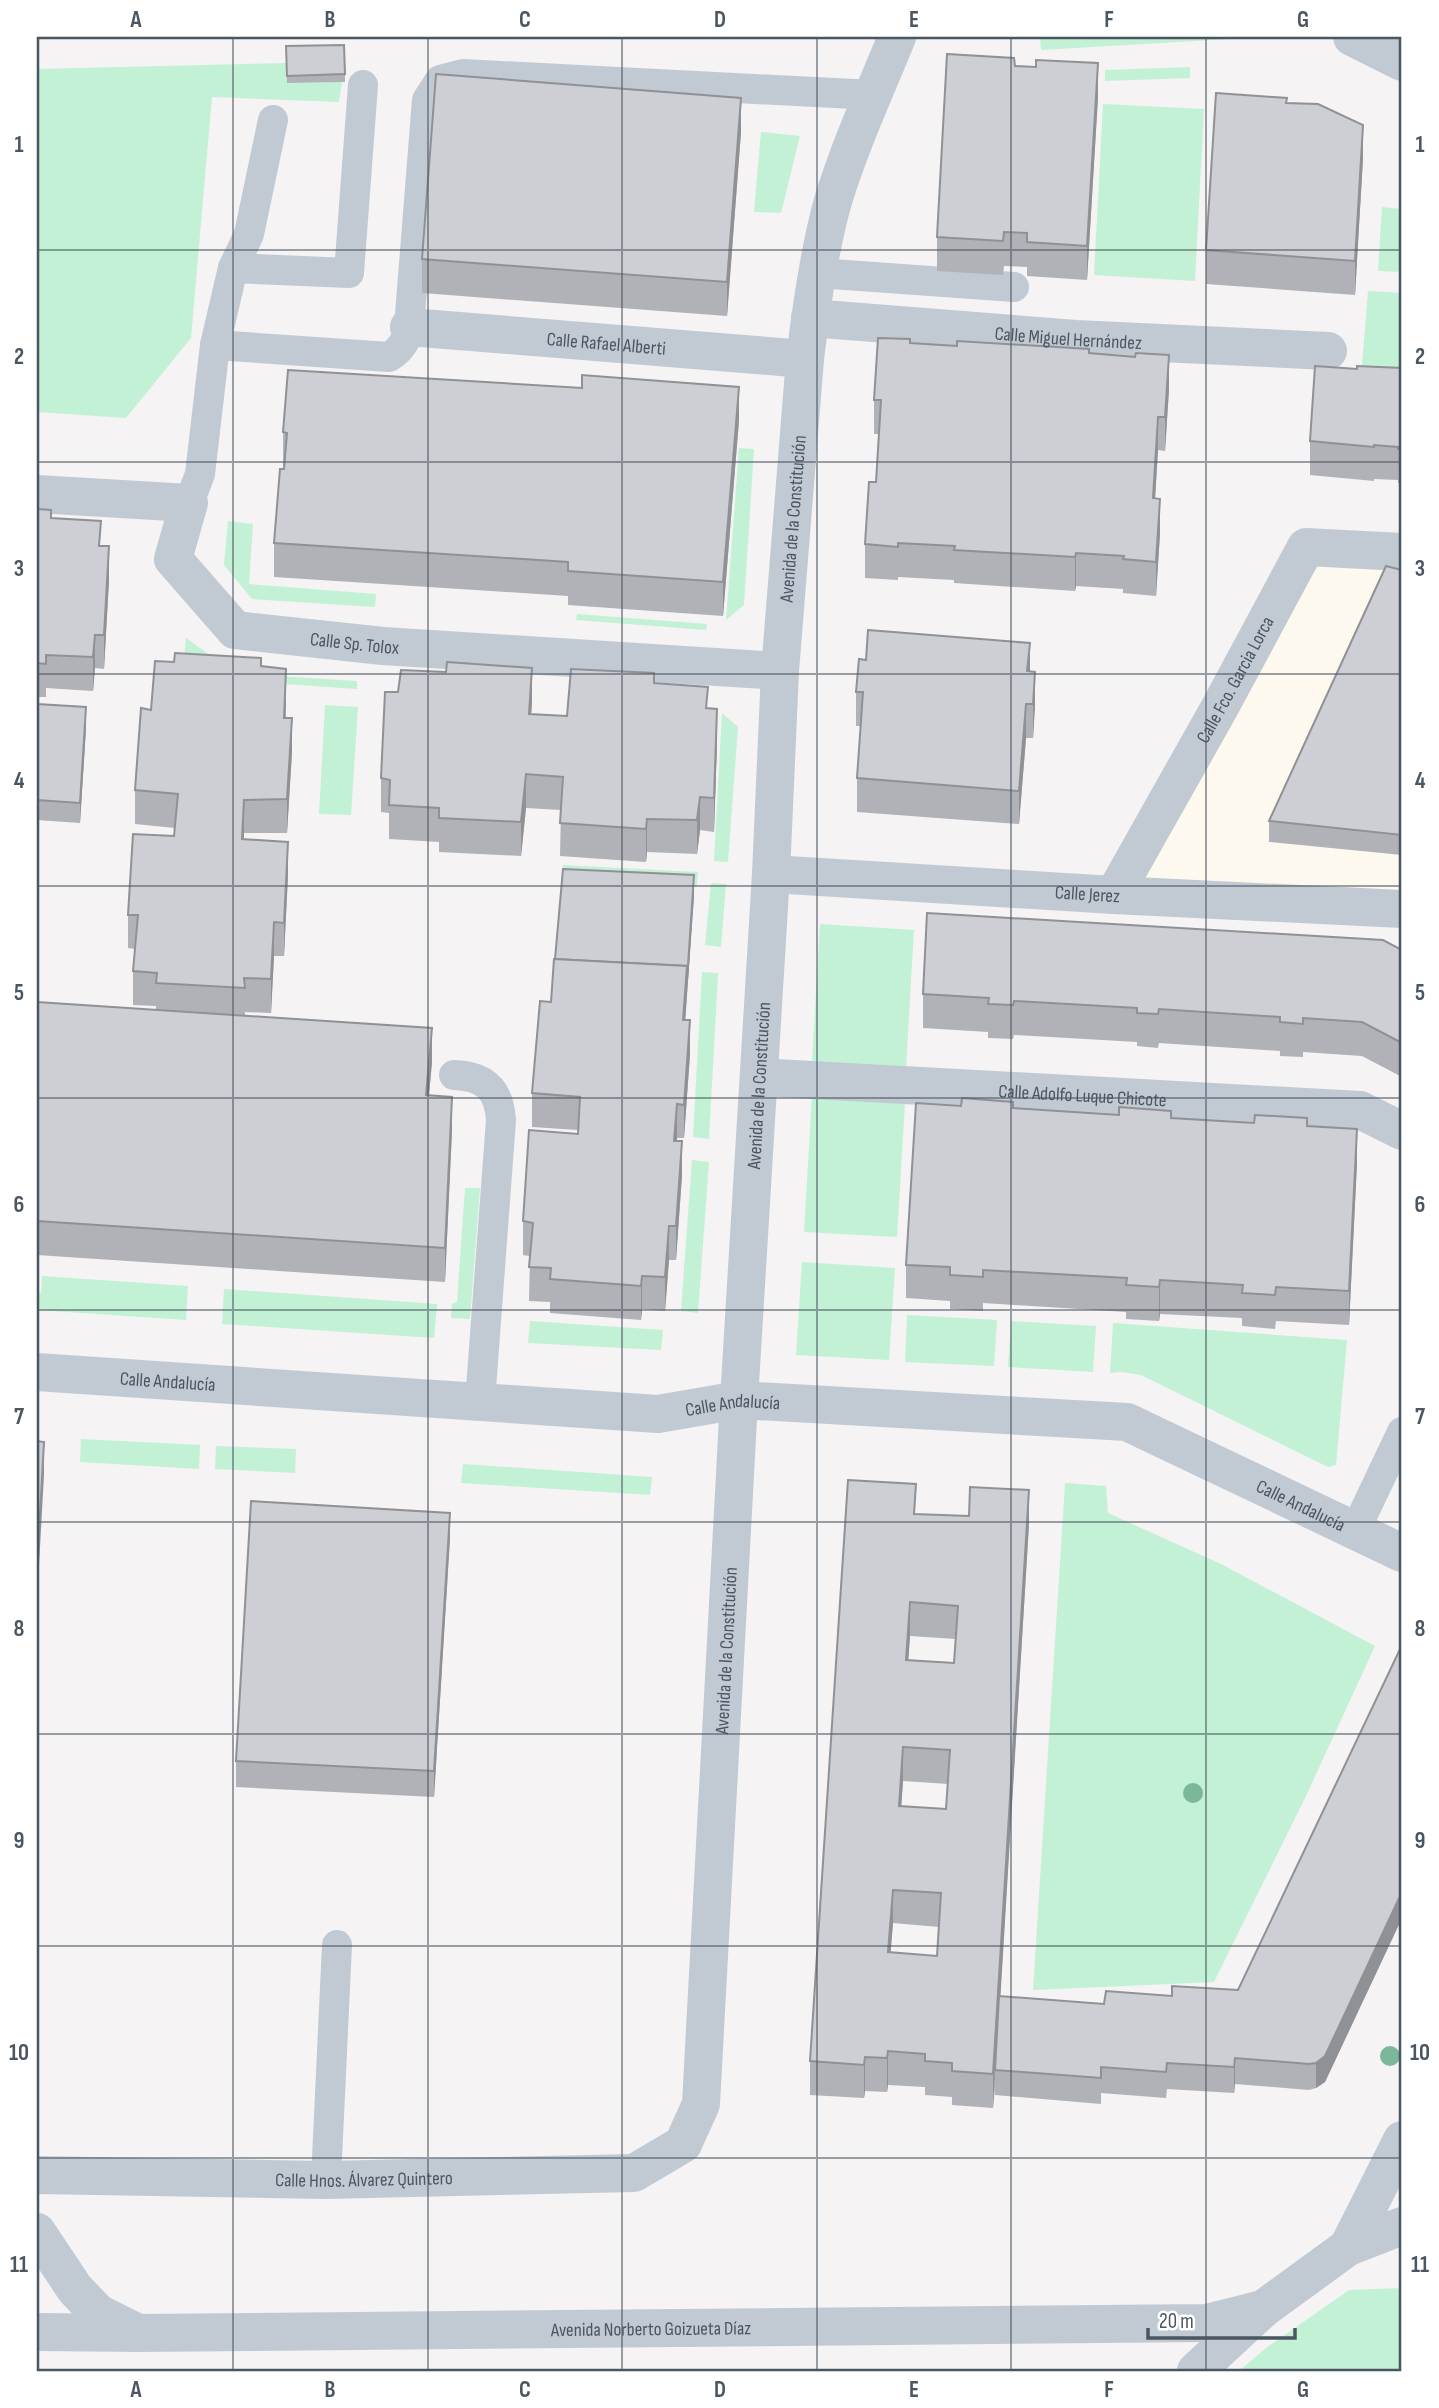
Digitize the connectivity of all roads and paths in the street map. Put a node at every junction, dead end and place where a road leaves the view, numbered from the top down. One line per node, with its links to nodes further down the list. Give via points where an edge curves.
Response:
1 (897, 37): 5 (street, Avenida de la Constitución)
2 (1352, 37): 3 (street)
3 (1402, 62)
4 (363, 85): 7 (lane, via 349,273)
5 (873, 95): 8 (street, Avenida de la Constitución, via 832,204); 11 (lane, via 463,74 440,80 427,100)
6 (273, 120): 7 (lane, via 249,234)
7 (233, 268): 12 (lane)
8 (818, 273): 9 (lane); 10 (street, Avenida de la Constitución)
9 (1014, 287)
10 (810, 318): 13 (street, Calle Miguel Hernández, via 1075,350); 14 (street, Avenida de la Constitución)
11 (409, 327): 12 (lane, via 404,344 389,357); 14 (street, Calle Rafael Alberti)
12 (215, 345): 16 (lane, via 200,474)
13 (1328, 351)
14 (805, 359): 18 (street, Avenida de la Constitución)
15 (37, 494): 16 (street)
16 (189, 503): 18 (street, Calle Sp. Tolox, via 173,559 235,630 383,646)
17 (1402, 552): 20 (street, Calle Fco. Garcia Lorca, via 1306,547)
18 (780, 671): 19 (street, Avenida de la Constitución)
19 (771, 874): 20 (street, Calle Jerez); 23 (street, Avenida de la Constitución)
20 (1114, 895): 21 (street, Calle Jerez)
21 (1402, 909)
22 (454, 1075): 27 (lane, via 485,1082 500,1105)
23 (759, 1077): 24 (street, Calle Adolfo Luque Chicote, via 1360,1110); 26 (street, Avenida de la Constitución)
24 (1402, 1131)
25 (37, 1373): 27 (street, Calle Andalucía)
26 (739, 1400): 27 (street, Calle Andalucía, via 657,1414); 29 (street, Calle Andalucía, via 1127,1422); 33 (street, Avenida de la Constitución, via 701,2104)
27 (480, 1402)
28 (1402, 1432): 29 (lane)
29 (1355, 1531): 30 (street, Calle Andalucía)
30 (1402, 1553)
31 (337, 1945): 35 (lane)
32 (1402, 2140): 38 (street)
33 (683, 2144): 35 (street, Calle Hnos. Álvarez Quintero, via 634,2173)
34 (37, 2175): 35 (street, Calle Hnos. Álvarez Quintero)
35 (326, 2180)
36 (1402, 2226): 38 (street)
37 (37, 2235): 41 (street, via 98,2313)
38 (1348, 2247): 39 (street)
39 (1263, 2309): 41 (street, Avenida Norberto Goizueta Díaz, via 1207,2323); 42 (street)
40 (37, 2332): 41 (street, Avenida Norberto Goizueta Díaz)
41 (138, 2333)
42 (1196, 2371)

